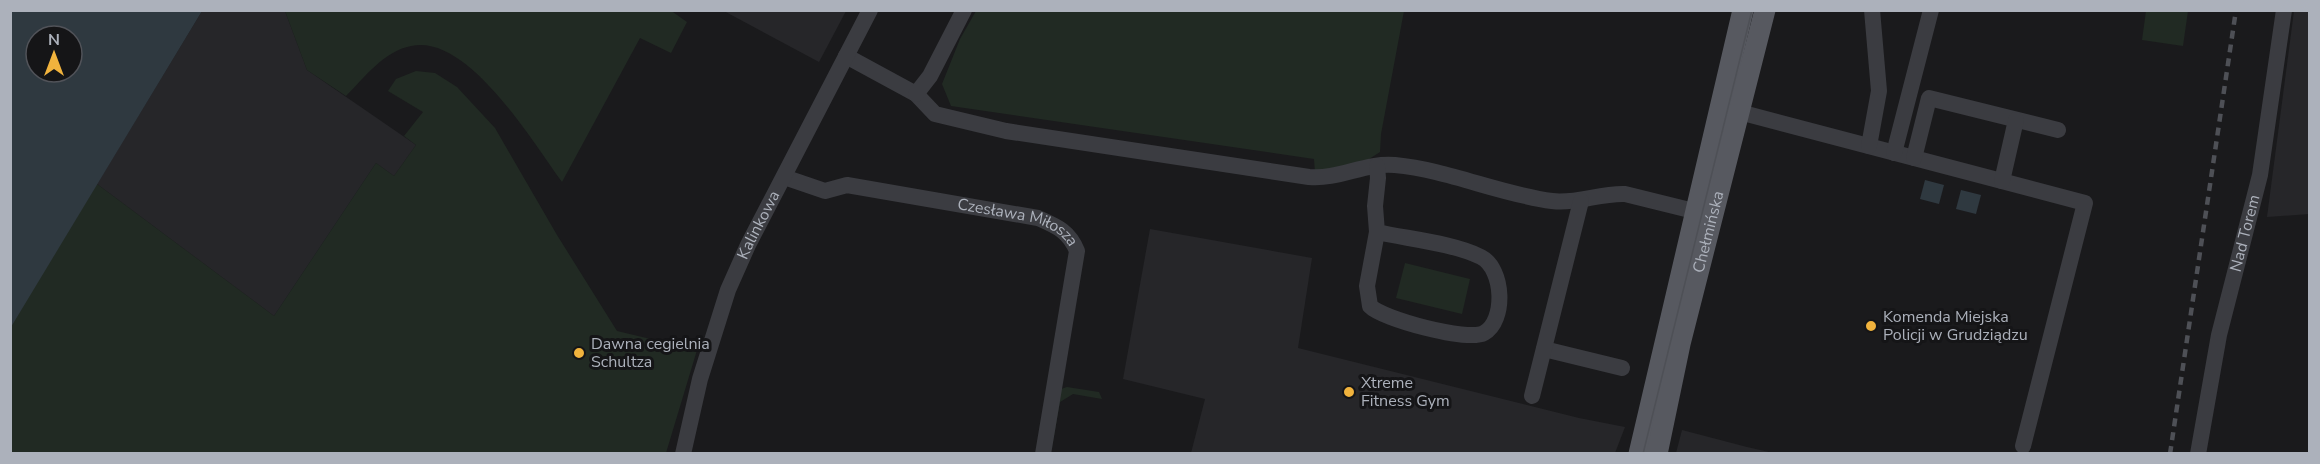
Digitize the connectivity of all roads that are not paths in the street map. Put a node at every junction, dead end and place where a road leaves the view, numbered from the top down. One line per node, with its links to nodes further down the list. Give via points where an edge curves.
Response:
1 (870, 10): 8 (street, Kalinkowa)
2 (964, 10): 9 (street, via 930,76)
3 (1743, 10): 10 (main road, Chełmińska)
4 (1765, 10): 10 (main road, Chełmińska)
5 (1872, 10): 13 (street, via 1879,91)
6 (1931, 10): 14 (street)
7 (2284, 10): 30 (street, Nad Torem, via 2260,175 2219,335)
8 (846, 56): 9 (street); 17 (street, Kalinkowa)
9 (916, 94): 16 (street, via 935,114 1006,131 1309,177 1329,177)
10 (1731, 110): 13 (street); 20 (main road, Chełmińska)
11 (2016, 120): 12 (street); 15 (street, via 1929,98); 18 (street)
12 (2058, 130)
13 (1869, 146): 14 (street)
14 (1894, 153): 15 (street)
15 (1914, 158): 18 (street)
16 (1377, 166): 19 (street, via 1409,167 1552,201); 21 (street)
17 (784, 177): 26 (street, Kalinkowa, via 748,245 714,328); 27 (street, Czesława Miłosza, via 825,191 847,185 1028,216 1061,228 1072,239 1077,251)
18 (2002, 181): 25 (street, via 2085,203)
19 (1581, 201): 20 (street, via 1625,194); 22 (street)
20 (1705, 213): 28 (main road, Chełmińska); 29 (main road, Chełmińska)
21 (1377, 232): 21 (street, via 1367,286 1370,306 1376,312 1463,336 1482,335 1491,327 1500,289 1496,272 1486,260 1467,252)
22 (1544, 349): 23 (street); 24 (street)
23 (1622, 368)
24 (1532, 396)
25 (2023, 446)
26 (682, 453)
27 (1043, 453)
28 (1639, 453)
29 (1657, 453)
30 (2199, 453)

